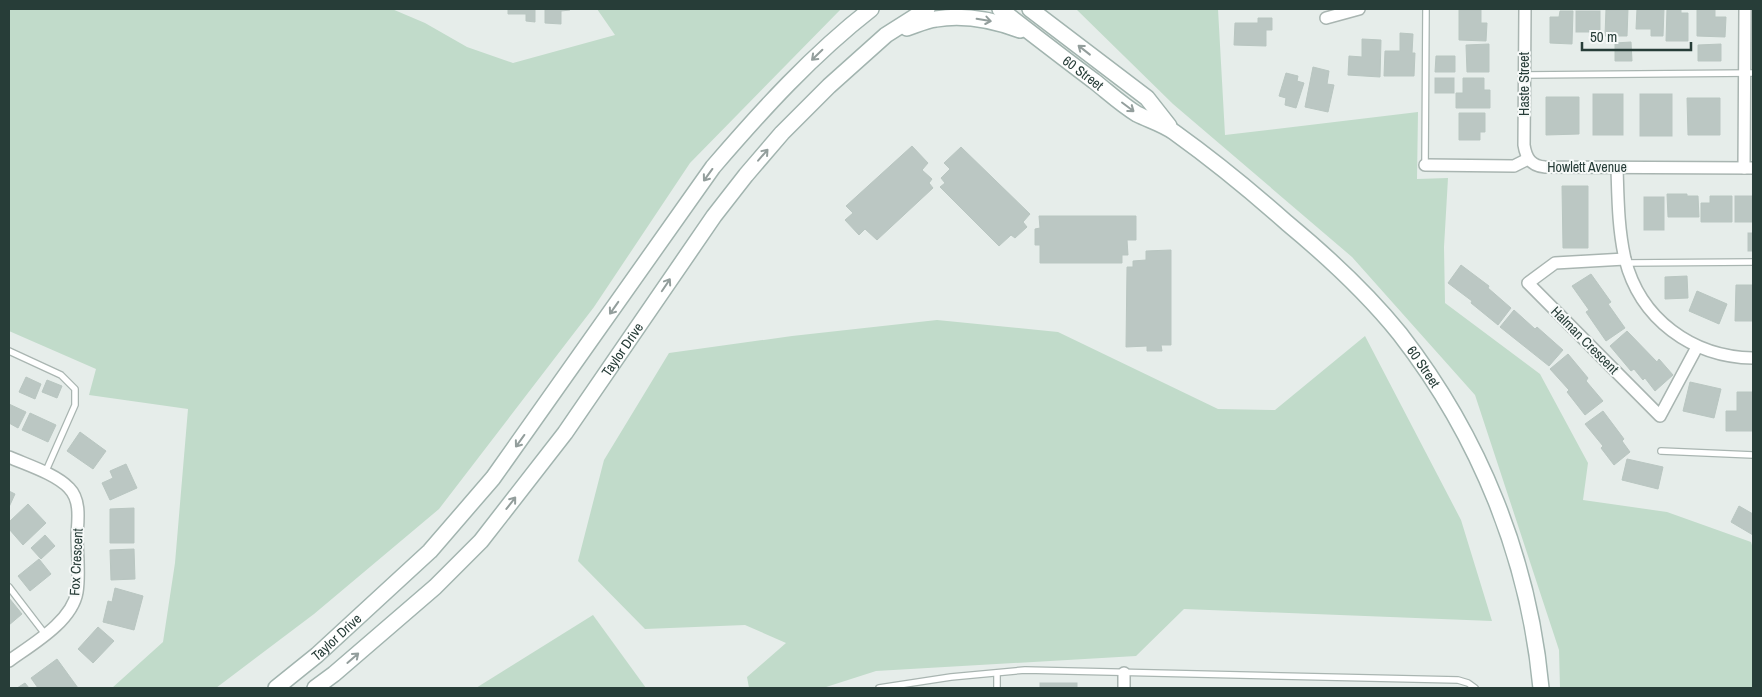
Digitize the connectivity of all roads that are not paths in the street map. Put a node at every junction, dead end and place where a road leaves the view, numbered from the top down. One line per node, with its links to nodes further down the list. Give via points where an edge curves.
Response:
1 (862, 9): 12 (main road)
2 (871, 9): 12 (main road, Taylor Drive)
3 (927, 9): 15 (main road, Taylor Drive)
4 (1000, 9): 14 (main road, 60 Street)
5 (1030, 9): 13 (main road, 60 Street)
6 (1046, 9): 13 (main road)
7 (1359, 9): 11 (street)
8 (1426, 9): 20 (lane)
9 (1524, 9): 17 (street, Haste Street)
10 (1745, 9): 16 (street)
11 (1326, 18)
12 (853, 23): 37 (main road, Taylor Drive, one-way to 37, via 789,83 713,168 493,478 430,551 317,655)
13 (1058, 30): 18 (main road, 60 Street, one-way to 13, via 1147,98)
14 (1033, 35): 15 (main road, one-way to 14, via 934,19 956,17 988,20); 18 (main road, 60 Street, one-way to 18, via 1137,113)
15 (886, 36): 38 (main road, Taylor Drive, one-way to 15, via 435,587 481,541 565,433 746,174 829,86)
16 (1749, 73): 17 (lane); 22 (street)
17 (1524, 75): 19 (street, Haste Street, via 1524,145)
18 (1171, 130): 43 (main road, 60 Street, via 1255,195 1348,277 1399,334 1433,380 1476,454 1507,529 1528,602)
19 (1528, 159): 20 (street, Howlett Avenue, via 1514,166); 21 (street, Howlett Avenue, via 1545,168)
20 (1425, 165)
21 (1618, 168): 22 (street, Howlett Avenue); 23 (street, via 1619,226)
22 (1749, 168)
23 (1626, 261): 24 (lane); 25 (street, via 1635,286 1654,314); 25 (street, Halman Crescent, via 1556,263 1528,283 1660,416)
24 (1753, 262)
25 (1697, 347): 27 (street, via 1728,356)
26 (9, 351): 31 (lane, via 61,375 75,389 75,405)
27 (1753, 358)
28 (1661, 451): 29 (lane)
29 (1753, 454)
30 (9, 457): 31 (street)
31 (45, 473): 33 (street, Fox Crescent, via 65,484 74,494 78,511 77,593 70,610)
32 (9, 587): 33 (lane)
33 (45, 634): 34 (street, Fox Crescent)
34 (9, 661)
35 (1124, 672): 36 (lane, via 1025,670); 41 (street); 42 (lane, via 1458,680)
36 (997, 673): 39 (lane); 40 (lane)
37 (276, 688)
38 (315, 688)
39 (879, 688)
40 (997, 688)
41 (1124, 688)
42 (1475, 688)
43 (1541, 688)

